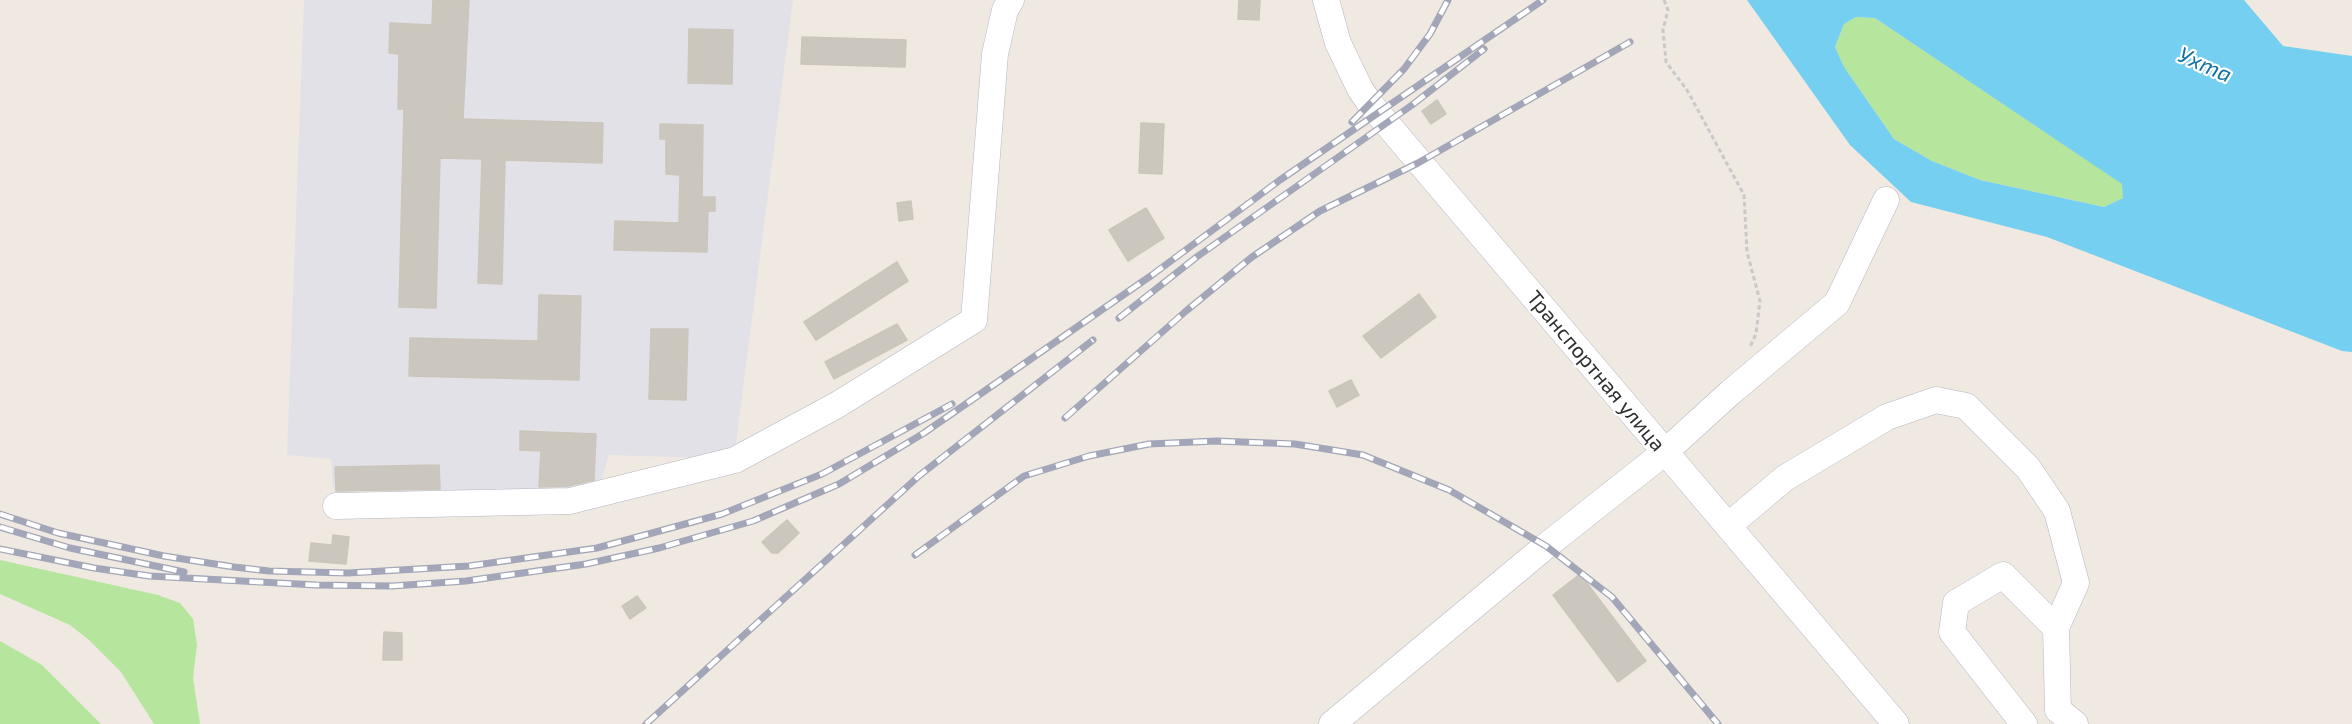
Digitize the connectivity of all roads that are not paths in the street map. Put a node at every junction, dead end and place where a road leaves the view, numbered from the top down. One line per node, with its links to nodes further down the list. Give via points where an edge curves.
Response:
1 (1011, 0): 5 (street, via 995,54 974,320 837,405 735,460 570,501)
2 (1326, 0): 4 (street, Транспортная улица, via 1338,44 1371,105)
3 (1886, 200): 4 (street, via 1837,303)
4 (1665, 452): 6 (street, Транспортная улица); 9 (street)
5 (336, 506)
6 (1729, 525): 7 (street, via 1785,478 1887,417 1936,400 1966,406 2028,468 2057,511 2076,583); 10 (street, Транспортная улица)
7 (2056, 628): 8 (street); 11 (street, via 2003,575 1956,603 1952,632)
8 (2059, 719)
9 (1332, 724)
10 (1896, 724)
11 (2024, 724)

